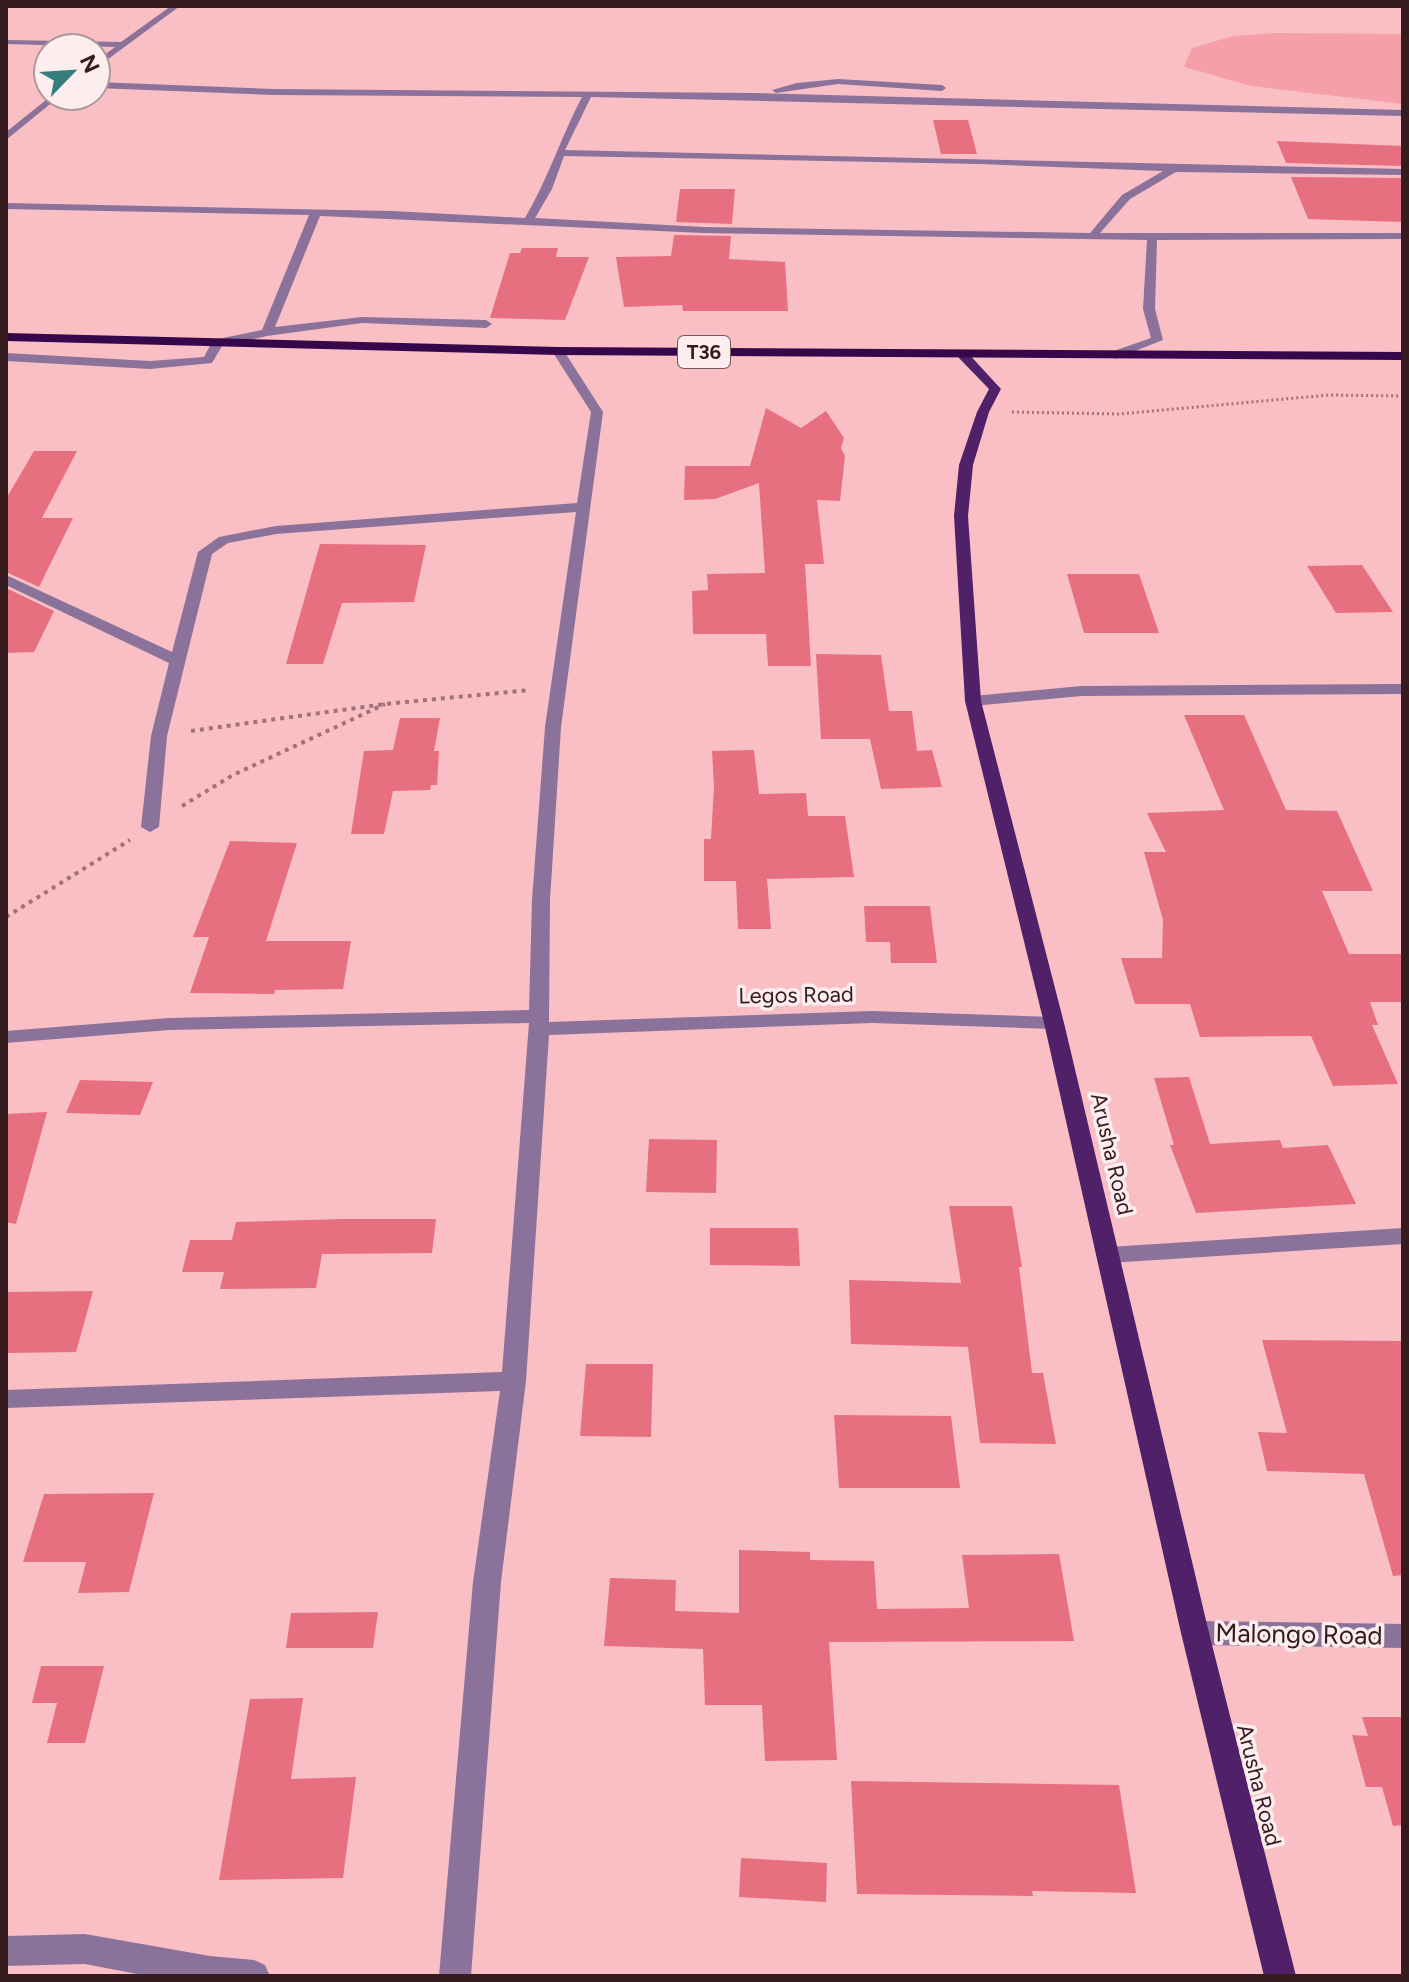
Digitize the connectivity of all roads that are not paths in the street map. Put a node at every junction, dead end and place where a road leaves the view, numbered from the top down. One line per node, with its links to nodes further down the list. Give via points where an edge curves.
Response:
1 (176, 6): 3 (street)
2 (6, 42): 3 (street)
3 (125, 45): 4 (street)
4 (112, 54)
5 (112, 86): 7 (street)
6 (955, 89): 9 (street, via 832,79)
7 (588, 94): 9 (street); 14 (street)
8 (1139, 95): 10 (street)
9 (753, 96): 10 (street)
10 (1204, 106): 12 (street)
11 (36, 112): 13 (street)
12 (1403, 113)
13 (6, 137)
14 (561, 153): 15 (street); 19 (street)
15 (1175, 169): 16 (street); 20 (street, via 1111,208)
16 (1403, 172)
17 (6, 206): 18 (street)
18 (316, 212): 19 (street); 24 (street)
19 (528, 222): 20 (street)
20 (1093, 236): 22 (street)
21 (1403, 236): 22 (street)
22 (1152, 237): 29 (street, via 1149,309 1157,340)
23 (486, 324): 24 (street, via 362,320)
24 (267, 332): 26 (street)
25 (6, 337): 26 (highway, T36)
26 (217, 343): 27 (highway, T36); 31 (street, via 208,360 176,365)
27 (558, 351): 28 (highway, T36); 32 (street, via 597,412)
28 (962, 354): 29 (highway, T36); 36 (main road, Arusha Road, via 995,389 966,465 961,516)
29 (1115, 355): 30 (highway, T36)
30 (1403, 356)
31 (6, 357)
32 (585, 507): 34 (street, via 314,526 224,540 205,552); 38 (street, via 553,727)
33 (6, 579): 34 (street)
34 (176, 660): 37 (street, via 159,736)
35 (1403, 689): 36 (street, via 1082,691)
36 (973, 701): 39 (main road, Arusha Road)
37 (150, 827)
38 (539, 1022): 39 (street, Legos Road, via 872,1017); 40 (street, Legos Road, via 169,1024); 43 (street)
39 (1054, 1023): 42 (main road, Arusha Road)
40 (6, 1037)
41 (1403, 1236): 42 (street)
42 (1109, 1255): 45 (main road, Arusha Road)
43 (514, 1381): 44 (street); 49 (street, via 487,1582)
44 (6, 1399)
45 (1195, 1633): 46 (street, Malongo Road); 50 (main road, Arusha Road)
46 (1403, 1636)
47 (6, 1951): 48 (street, via 85,1949)
48 (254, 1976)
49 (455, 1976)
50 (1280, 1976)

